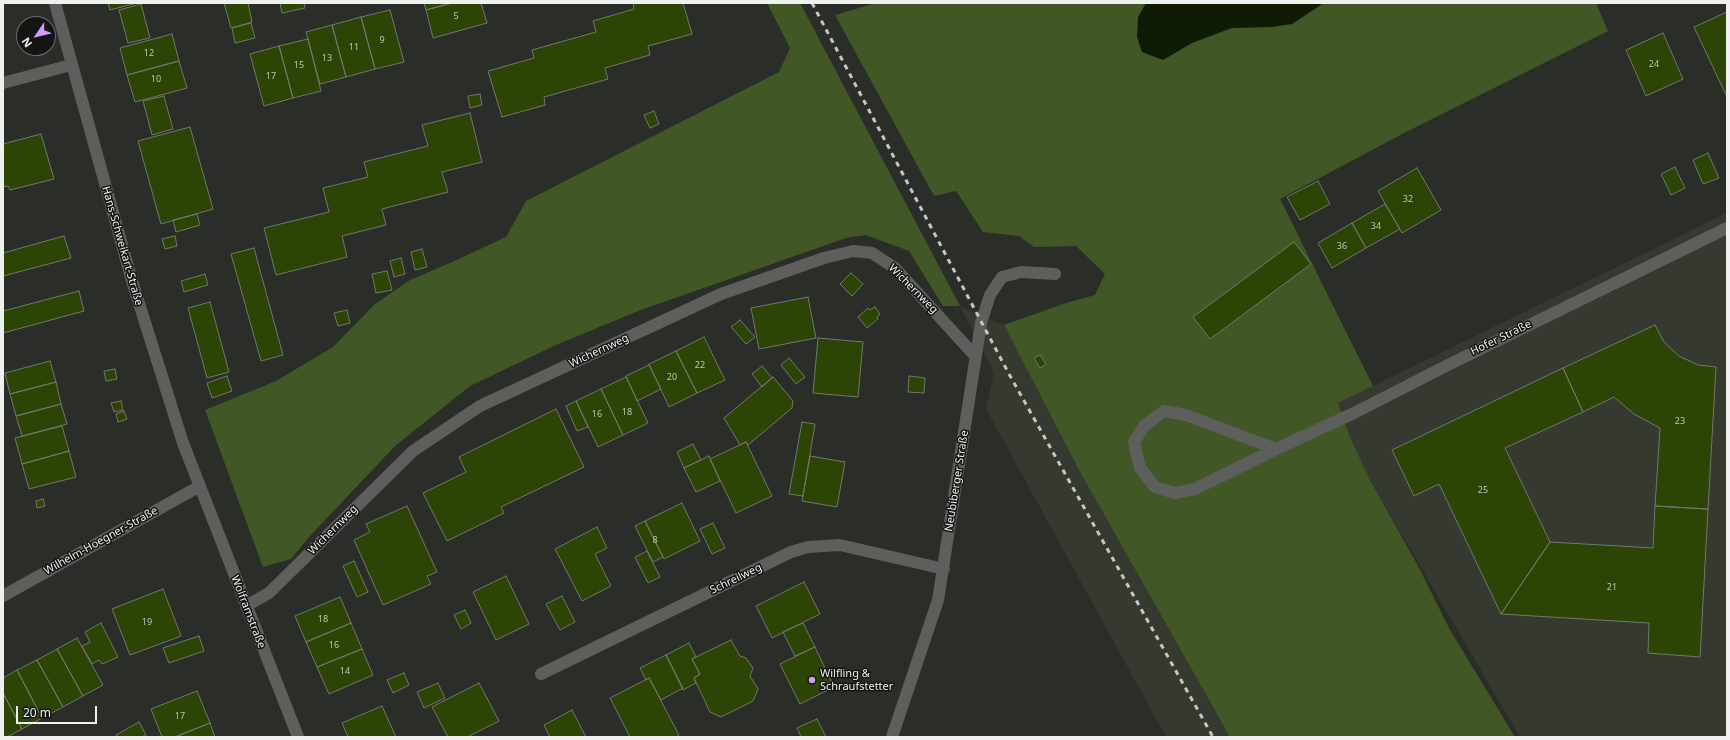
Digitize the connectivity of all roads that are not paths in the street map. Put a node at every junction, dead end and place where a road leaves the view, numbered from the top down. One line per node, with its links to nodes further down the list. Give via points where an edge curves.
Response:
1 (55, 3): 2 (street, Hans-Schweikart-Straße)
2 (71, 65): 3 (street); 8 (street, Hans-Schweikart-Straße, via 141,313 183,443)
3 (3, 83)
4 (1727, 228): 7 (street, Hofer Straße)
5 (1055, 274): 6 (street, Neubiberger Straße, via 1021,272 1002,278 990,295 981,323)
6 (976, 357): 9 (street, Neubiberger Straße); 11 (street, Wichernweg, via 895,268 872,253 853,251 817,261 721,294 480,406 413,450 269,594)
7 (1276, 449): 7 (street, Hofer Straße, via 1186,415 1164,411 1144,426 1134,442 1140,468 1155,487 1175,493 1195,489)
8 (200, 486): 10 (street, Wilhelm-Hoegner-Straße); 11 (street, Wolframstraße)
9 (944, 569): 12 (street, Schreilweg, via 840,545 808,547 791,552); 14 (street, Neubiberger Straße, via 938,600)
10 (3, 596)
11 (246, 606): 13 (street, Wolframstraße)
12 (541, 674)
13 (298, 737)
14 (892, 737)

